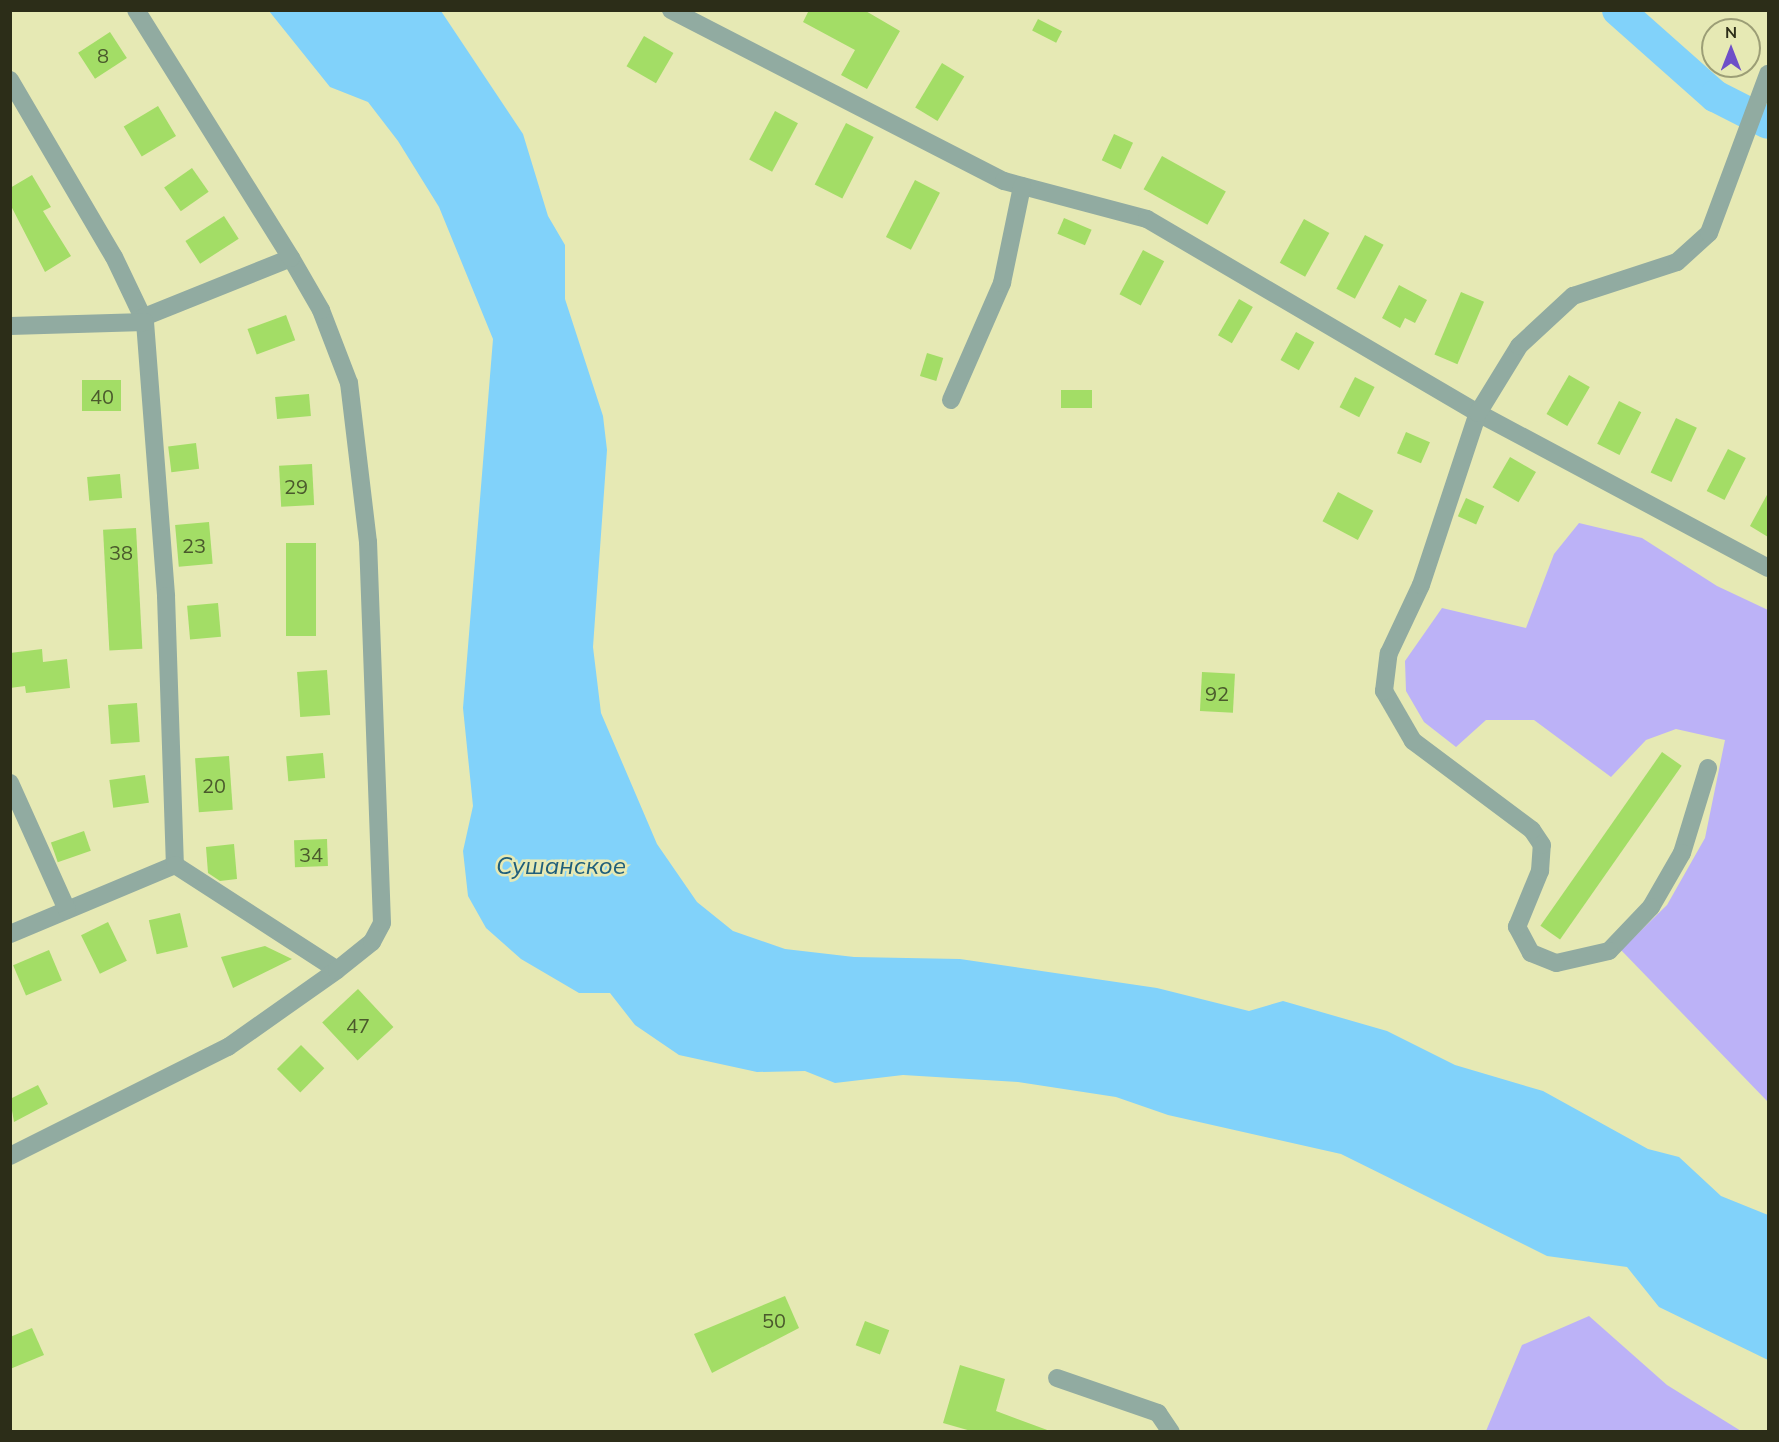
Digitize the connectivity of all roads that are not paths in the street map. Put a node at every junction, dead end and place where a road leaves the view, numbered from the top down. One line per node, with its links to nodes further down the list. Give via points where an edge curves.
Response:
1 (136, 10): 6 (street)
2 (671, 10): 5 (street)
3 (1768, 76): 10 (street, via 1709,233 1677,262 1574,296 1519,346)
4 (10, 80): 7 (street)
5 (1022, 186): 9 (street, via 1002,283); 10 (street, via 1147,219)
6 (291, 258): 7 (street); 17 (street, via 321,310 349,383 368,542 382,923 372,942)
7 (144, 320): 8 (street); 14 (street, via 166,596)
8 (10, 326)
9 (951, 400)
10 (1478, 413): 11 (street); 12 (street, via 1421,585 1389,653 1384,691 1413,741 1532,830 1542,845 1540,862 1520,913 1522,941 1531,954 1556,963 1610,951 1651,907 1682,853)
11 (1768, 568)
12 (1708, 768)
13 (10, 783): 15 (street)
14 (175, 865): 15 (street); 17 (street)
15 (67, 910): 16 (street)
16 (10, 934)
17 (337, 970): 18 (street, via 228,1047)
18 (10, 1156)
19 (1057, 1378): 20 (street, via 1158,1413)
20 (1171, 1431)

